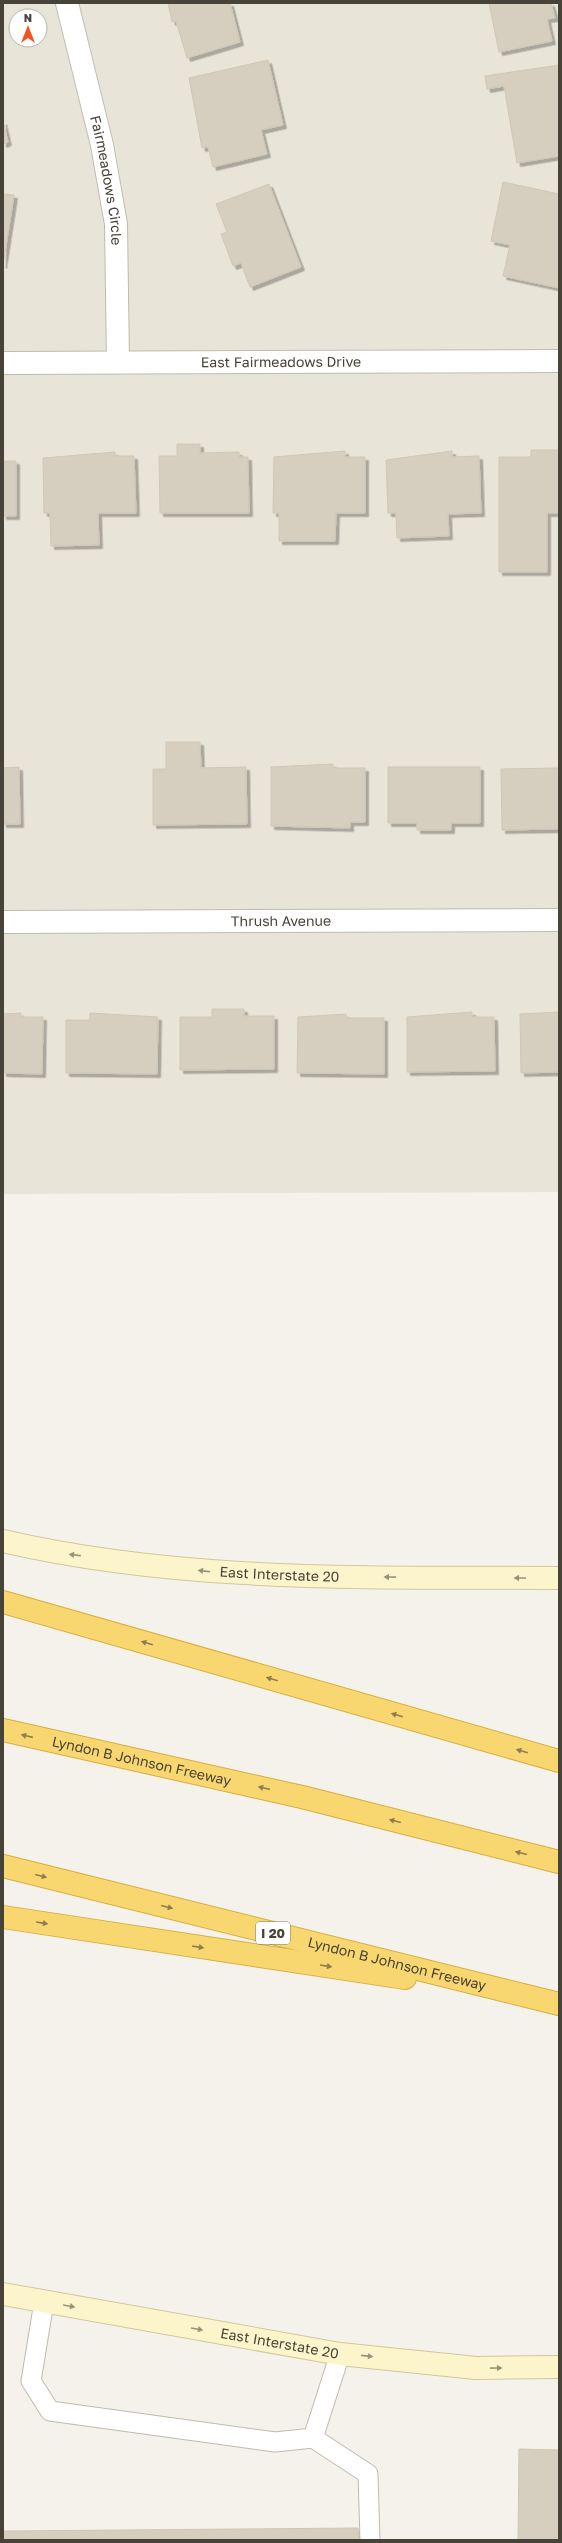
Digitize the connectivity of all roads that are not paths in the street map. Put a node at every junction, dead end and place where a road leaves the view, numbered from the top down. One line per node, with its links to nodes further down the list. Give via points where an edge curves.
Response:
1 (67, 3): 3 (street, Fairmeadows Circle, via 102,145 116,224)
2 (559, 361): 3 (street, East Fairmeadows Drive)
3 (118, 362): 4 (street, East Fairmeadows Drive)
4 (3, 363)
5 (559, 920): 6 (street, Thrush Avenue)
6 (3, 922)
7 (3, 1541): 8 (main road, East Interstate 20, one-way to 7, via 387,1578 216,1572 47,1551)
8 (559, 1578)
9 (3, 1602): 11 (highway, one-way to 9)
10 (3, 1730): 12 (highway, Lyndon B Johnson Freeway, one-way to 10, via 302,1797)
11 (559, 1761)
12 (559, 1862)
13 (3, 1866): 15 (highway, Lyndon B Johnson Freeway / I 20, one-way to 15)
14 (3, 1917): 15 (highway, one-way to 15)
15 (551, 2002)
16 (3, 2294): 17 (main road, East Interstate 20)
17 (44, 2302): 18 (main road, East Interstate 20, one-way to 18); 20 (lane, via 31,2381 50,2411 275,2442)
18 (340, 2354): 19 (main road, East Interstate 20, one-way to 19, via 476,2368); 20 (lane)
19 (559, 2367)
20 (313, 2438): 21 (lane, via 368,2474)
21 (370, 2540)

